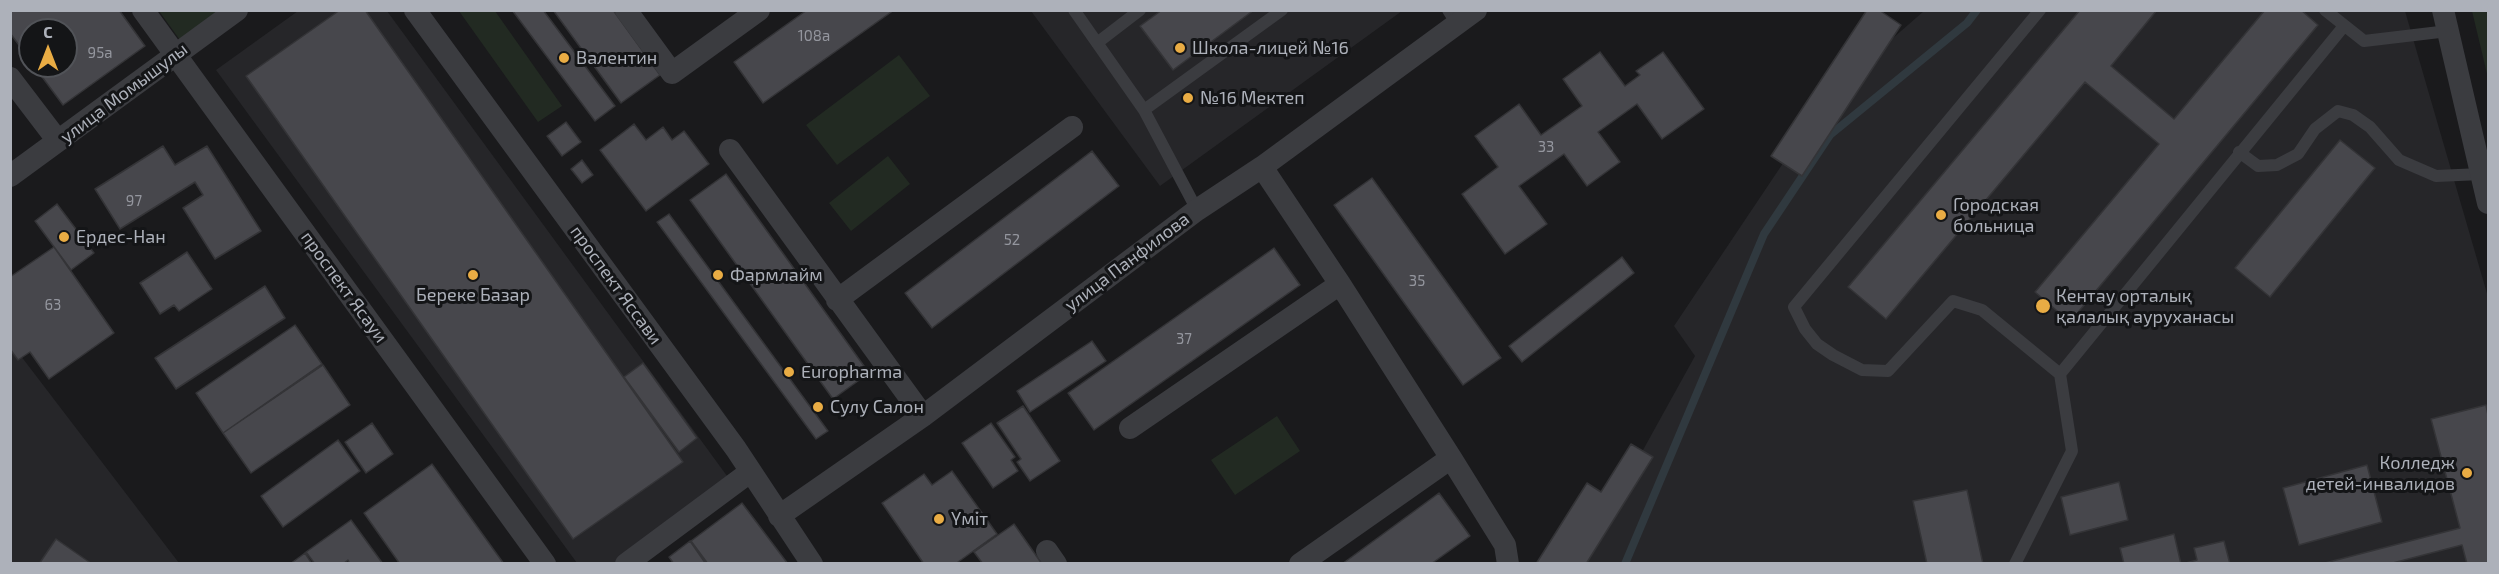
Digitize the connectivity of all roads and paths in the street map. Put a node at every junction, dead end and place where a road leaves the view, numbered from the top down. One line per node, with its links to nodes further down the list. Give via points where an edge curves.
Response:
1 (143, 10): 15 (street, проспект Ясауи)
2 (237, 10): 15 (street, улица Момышулы)
3 (416, 10): 33 (street, проспект Яссави)
4 (626, 10): 5 (street, via 672,74)
5 (759, 10)
6 (1074, 10): 14 (lane)
7 (1140, 10): 14 (lane)
8 (1282, 10): 17 (lane)
9 (1476, 10): 12 (street, улица Панфилова)
10 (2040, 10): 29 (lane, via 1794,307 1804,330 1817,344 1862,370 1888,371 1953,301 1982,310)
11 (2336, 16): 13 (lane, via 2364,41); 21 (lane)
12 (1452, 17): 22 (street, улица Панфилова)
13 (2445, 21): 23 (street)
14 (1097, 43): 17 (lane)
15 (176, 53): 19 (street, улица Момышулы); 35 (street, проспект Ясауи)
16 (10, 78): 19 (street)
17 (1144, 110): 26 (lane)
18 (1072, 127): 28 (street)
19 (58, 141): 24 (street, улица Момышулы)
20 (730, 150): 28 (street)
21 (2239, 152): 23 (lane, via 2258,166 2277,165 2298,154 2315,129 2338,111 2370,127 2400,160 2436,176); 29 (lane)
22 (1262, 167): 26 (street, улица Панфилова); 27 (street)
23 (2481, 174): 25 (street)
24 (10, 176)
25 (2488, 203)
26 (1197, 210): 30 (street, улица Панфилова)
27 (1340, 284): 31 (street); 32 (street)
28 (837, 300): 30 (street)
29 (2060, 374): 40 (lane, via 2072,451)
30 (923, 416): 34 (street, улица Панфилова)
31 (1130, 428)
32 (1452, 458): 38 (street); 39 (street, via 1505,545)
33 (750, 472): 34 (street, проспект Яссави); 36 (street)
34 (780, 516): 37 (street, проспект Яссави)
35 (545, 564)
36 (626, 564)
37 (812, 564)
38 (1300, 564)
39 (1508, 564)
40 (2015, 564)

